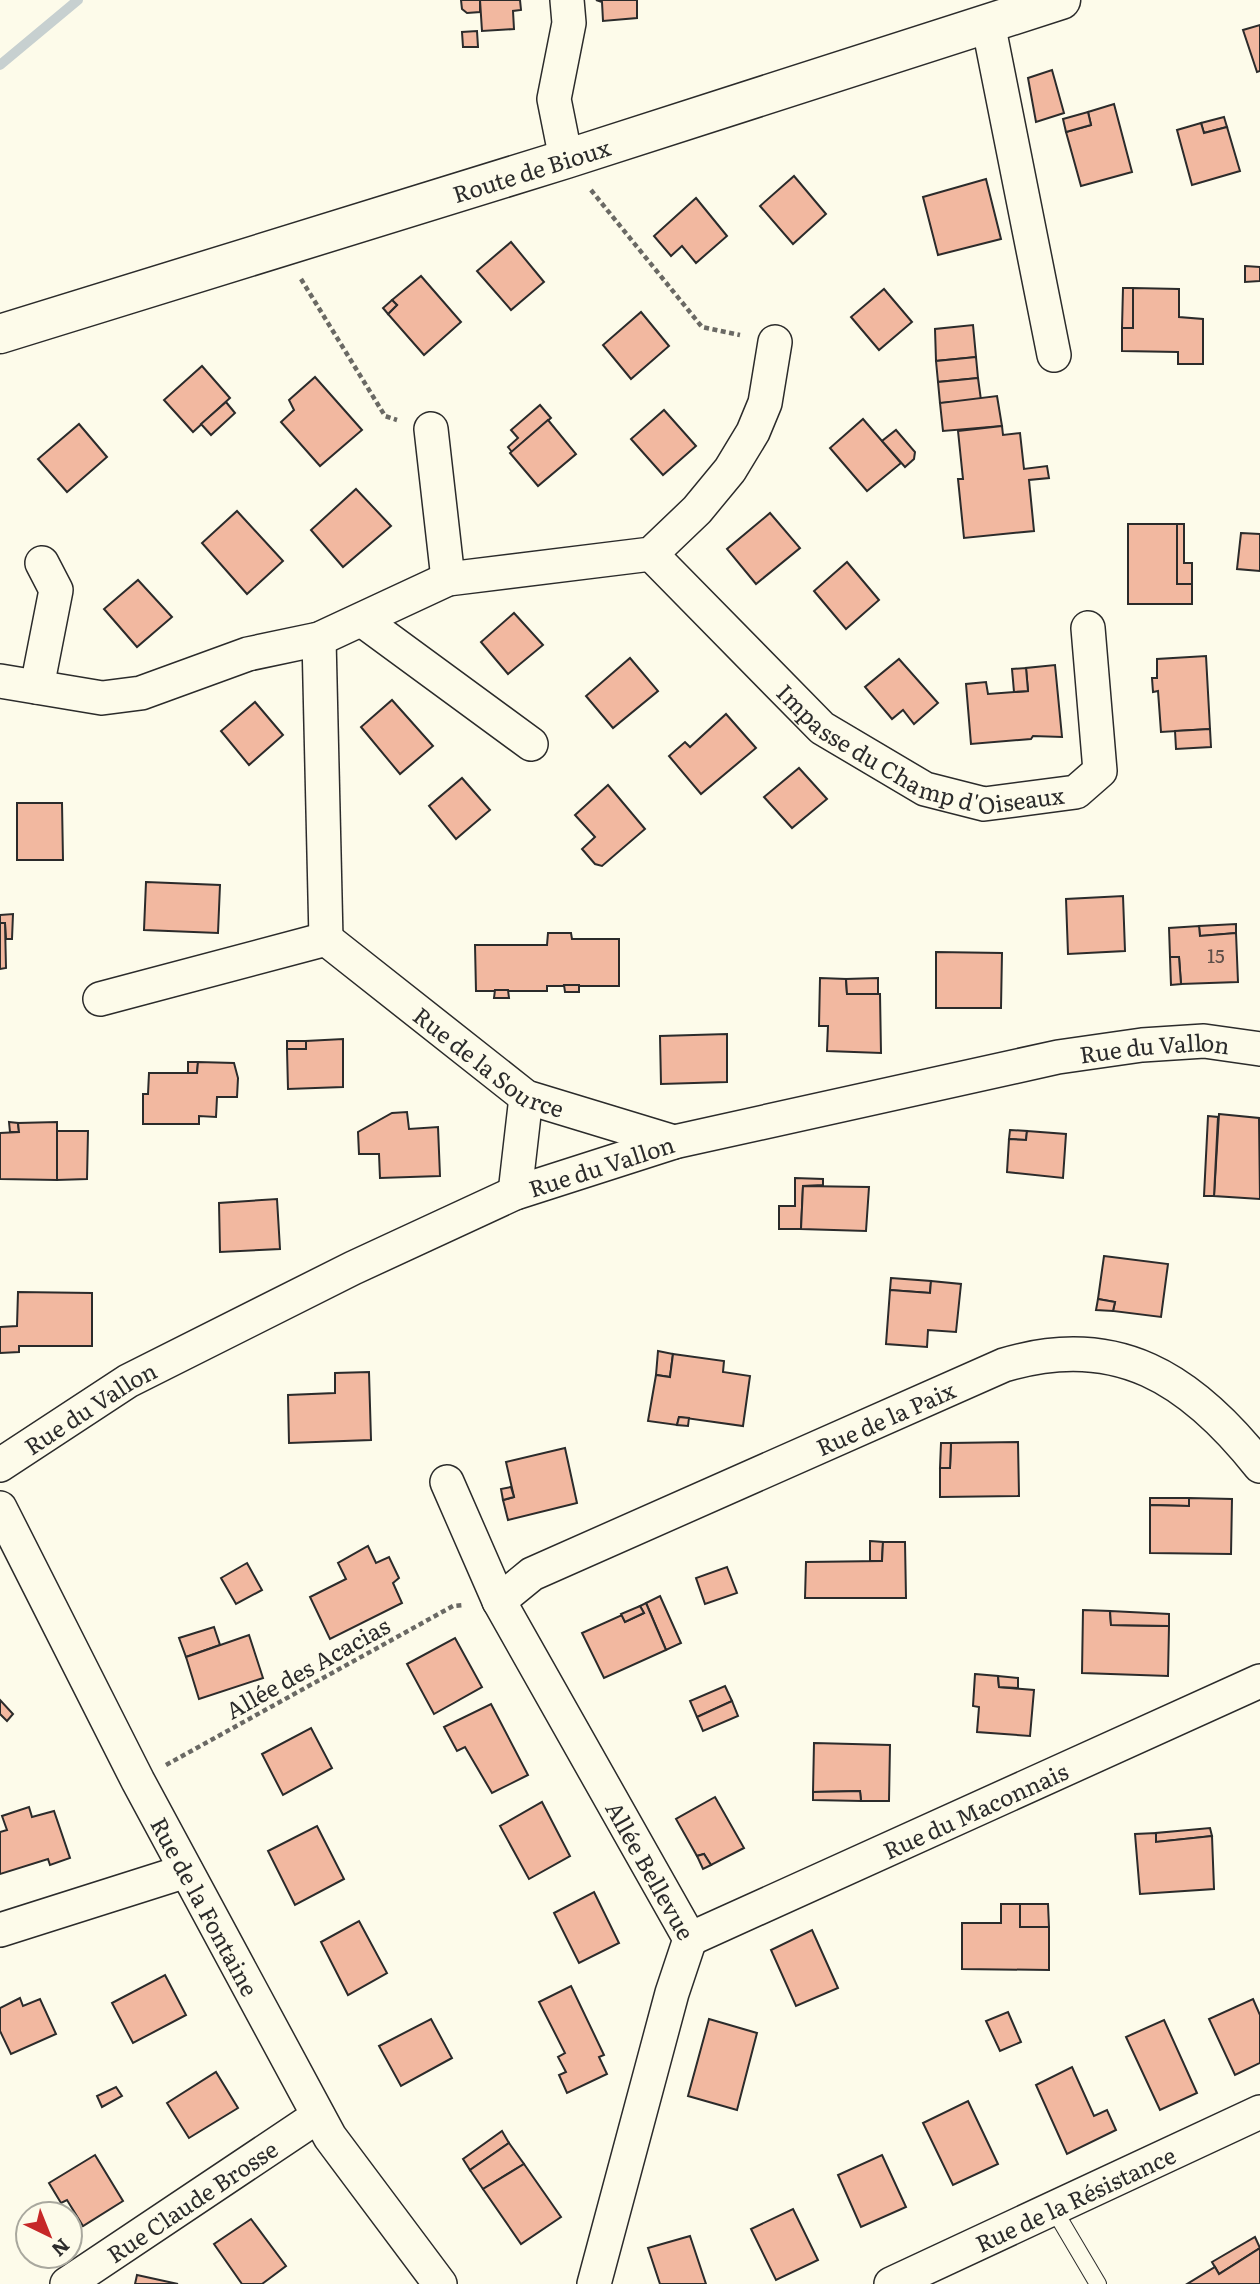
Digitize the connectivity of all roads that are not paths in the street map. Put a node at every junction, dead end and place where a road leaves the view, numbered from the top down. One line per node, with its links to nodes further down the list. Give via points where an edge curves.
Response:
1 (567, 0): 4 (street, via 569,23 554,99)
2 (1061, 0): 3 (main road, Route de Bioux)
3 (988, 23): 4 (main road, Route de Bioux); 7 (street)
4 (566, 159): 5 (main road, Route de Bioux)
5 (0, 334)
6 (775, 342): 9 (street, via 765,403 753,432 697,510)
7 (1054, 355)
8 (431, 429): 11 (street)
9 (651, 554): 11 (street); 13 (street, Impasse du Champ d'Oiseaux, via 822,728 925,789 984,804 1076,792 1100,771)
10 (42, 563): 16 (street, via 56,590)
11 (447, 579): 12 (street)
12 (362, 620): 14 (street); 17 (street)
13 (1088, 628)
14 (319, 639): 16 (street, via 248,654 141,693 102,698); 18 (street)
15 (0, 681): 16 (street)
16 (37, 687)
17 (531, 744)
18 (326, 939): 19 (street); 21 (street, Rue de la Source)
19 (100, 999)
20 (1260, 1049): 22 (street, Rue du Vallon, via 1204,1041 1058,1057)
21 (526, 1097): 22 (street, Rue de la Source); 23 (street)
22 (674, 1142): 23 (street, Rue du Vallon)
23 (515, 1193): 24 (street, Rue du Vallon, via 128,1381)
24 (0, 1465)
25 (1260, 1466): 28 (street, Rue de la Paix, via 1229,1426 1186,1390 1150,1370 1089,1353 1040,1354 1004,1365 532,1574)
26 (447, 1482): 28 (street, Allée Bellevue)
27 (0, 1508): 30 (street, Rue de la Fontaine)
28 (499, 1601): 32 (street, Allée Bellevue)
29 (1260, 1681): 32 (street, Rue du Maconnais)
30 (186, 1871): 31 (street); 34 (street, Rue de la Fontaine)
31 (0, 1930)
32 (690, 1939): 38 (street, Allée Bellevue)
33 (1260, 2112): 35 (street, Rue de la Résistance)
34 (318, 2116): 36 (street, Rue Claude Brosse); 37 (street, Rue de la Fontaine)
35 (1053, 2208): 39 (street, Rue de la Résistance); 40 (lane)
36 (67, 2284)
37 (440, 2284)
38 (594, 2284)
39 (891, 2284)
40 (1098, 2284)

